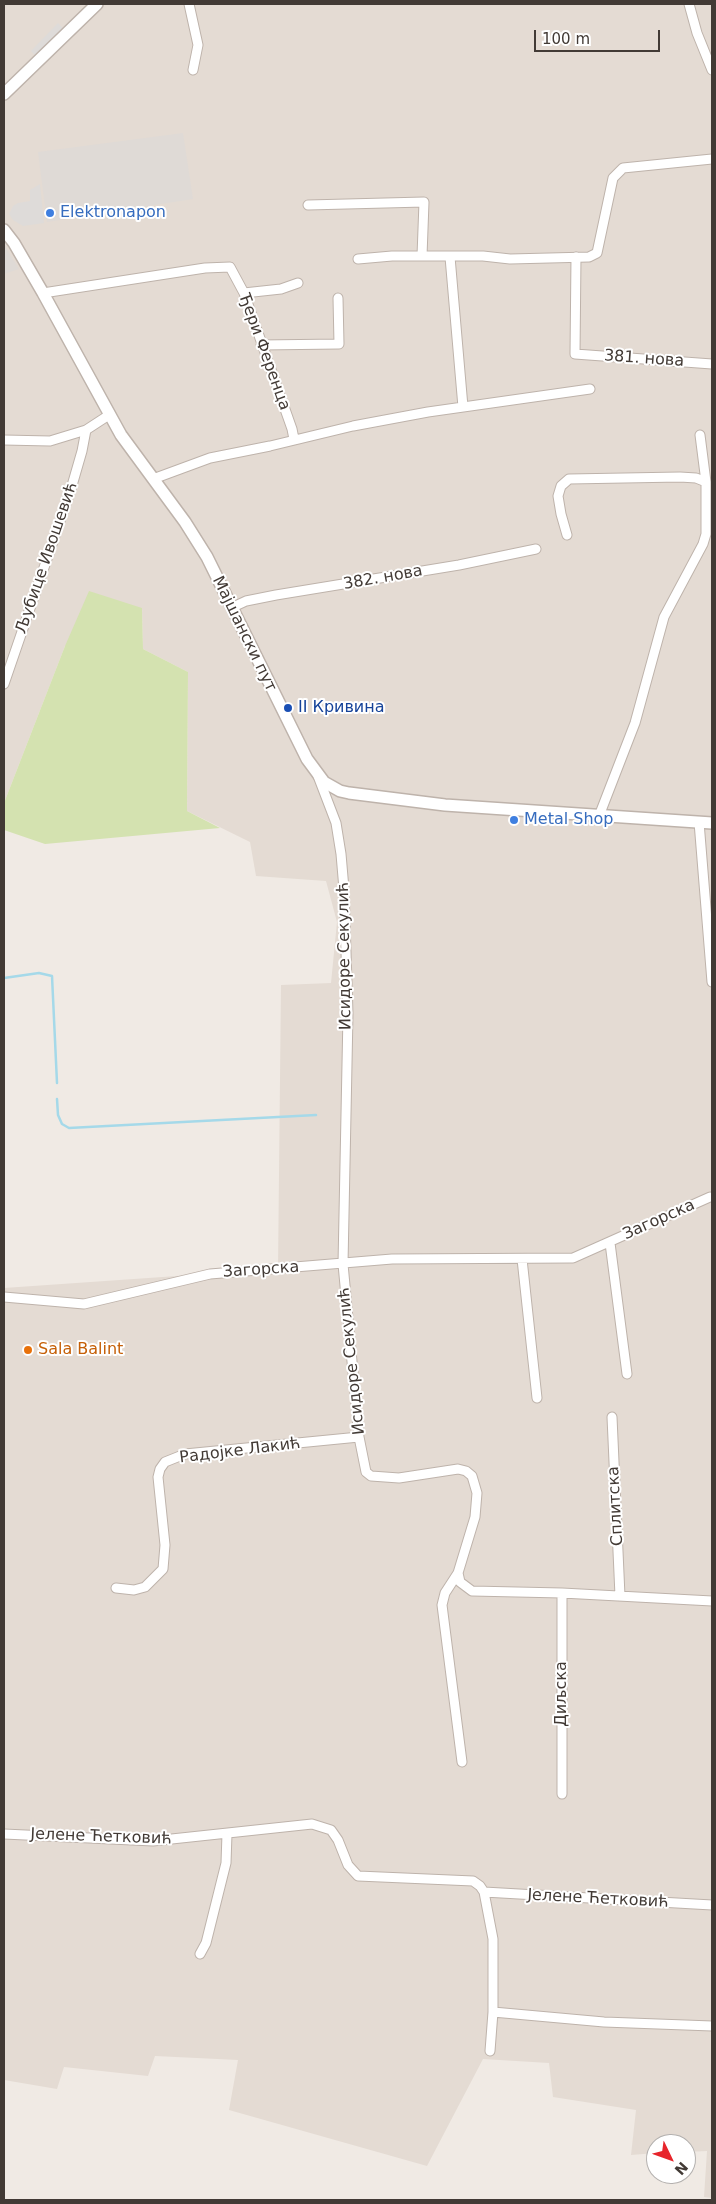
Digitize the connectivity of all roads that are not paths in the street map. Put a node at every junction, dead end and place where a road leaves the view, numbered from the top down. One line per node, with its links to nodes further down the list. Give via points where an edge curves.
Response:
1 (97, 4): 6 (street)
2 (189, 4): 4 (street, via 198,38)
3 (689, 4): 5 (street)
4 (193, 70)
5 (712, 70)
6 (4, 94)
7 (712, 159): 12 (street, via 623,168 614,178 597,253)
8 (308, 205): 10 (street, via 424,202)
9 (4, 230): 16 (street, Мајшански пут)
10 (422, 256): 11 (street); 13 (street)
11 (450, 257): 12 (street); 21 (street)
12 (576, 257): 19 (street, 381. нова, via 575,354)
13 (358, 259)
14 (298, 283): 15 (street, via 281,289)
15 (244, 293): 16 (street, Ђери Ференца, via 230,267 205,268); 18 (street, Ђери Ференца)
16 (43, 294): 22 (street, Мајшански пут)
17 (338, 298): 18 (street, via 338,344)
18 (262, 344): 25 (street, Ђери Ференца)
19 (712, 364)
20 (590, 389): 21 (street)
21 (463, 407): 25 (street)
22 (109, 415): 23 (street); 27 (street, Мајшански пут)
23 (86, 430): 26 (street, via 50,441); 32 (street, Љубице Ивошевић, via 71,489)
24 (700, 435): 28 (street)
25 (294, 439): 27 (street, via 210,458)
26 (4, 440)
27 (153, 479): 31 (street, Мајшански пут, via 207,557)
28 (706, 482): 29 (street, via 680,477 570,479 561,486 558,496); 34 (street, via 704,544 671,601 662,624 635,723)
29 (567, 535)
30 (536, 549): 31 (street, 382. нова, via 276,595)
31 (231, 608): 33 (street, Мајшански пут)
32 (4, 684)
33 (318, 776): 34 (street, Мајшански пут, via 332,788 349,793); 41 (street, Исидоре Секулић, via 336,823 344,889 348,1014)
34 (599, 816): 35 (street, Мајшански пут)
35 (699, 822): 36 (street, Мајшански пут); 37 (street)
36 (712, 823)
37 (712, 982)
38 (710, 1197): 39 (street, Загорска)
39 (610, 1243): 40 (street, Загорска, via 573,1258); 43 (street)
40 (522, 1259): 41 (street, Загорска, via 392,1259); 44 (street)
41 (343, 1264): 42 (street, Загорска, via 210,1274 84,1304); 46 (street, Исидоре Секулић)
42 (4, 1297)
43 (627, 1374)
44 (536, 1398)
45 (612, 1417): 50 (street, Сплитска)
46 (359, 1437): 47 (street, Исидоре Секулић, via 363,1466 371,1476 399,1478 458,1469 472,1476 477,1493 475,1518); 48 (street, Радојке Лакић, via 185,1454 166,1462 158,1477 165,1545 163,1569 145,1587 134,1590)
47 (458, 1573): 49 (street, via 460,1582 472,1591); 52 (street, Исидоре Секулић, via 442,1606)
48 (116, 1588)
49 (562, 1593): 50 (street); 53 (street, Диљска)
50 (620, 1596): 51 (street)
51 (712, 1601)
52 (462, 1762)
53 (562, 1794)
54 (4, 1834): 55 (street, Јелене Ћетковић, via 153,1841)
55 (228, 1834): 56 (street, Јелене Ћетковић, via 312,1824 331,1830 348,1866 358,1876 473,1881); 58 (street, via 226,1863 206,1943)
56 (484, 1892): 57 (street, Јелене Ћетковић); 59 (street, via 493,1938)
57 (712, 1905)
58 (200, 1954)
59 (493, 2012): 60 (street, via 604,2022); 61 (street)
60 (712, 2026)
61 (490, 2051)

